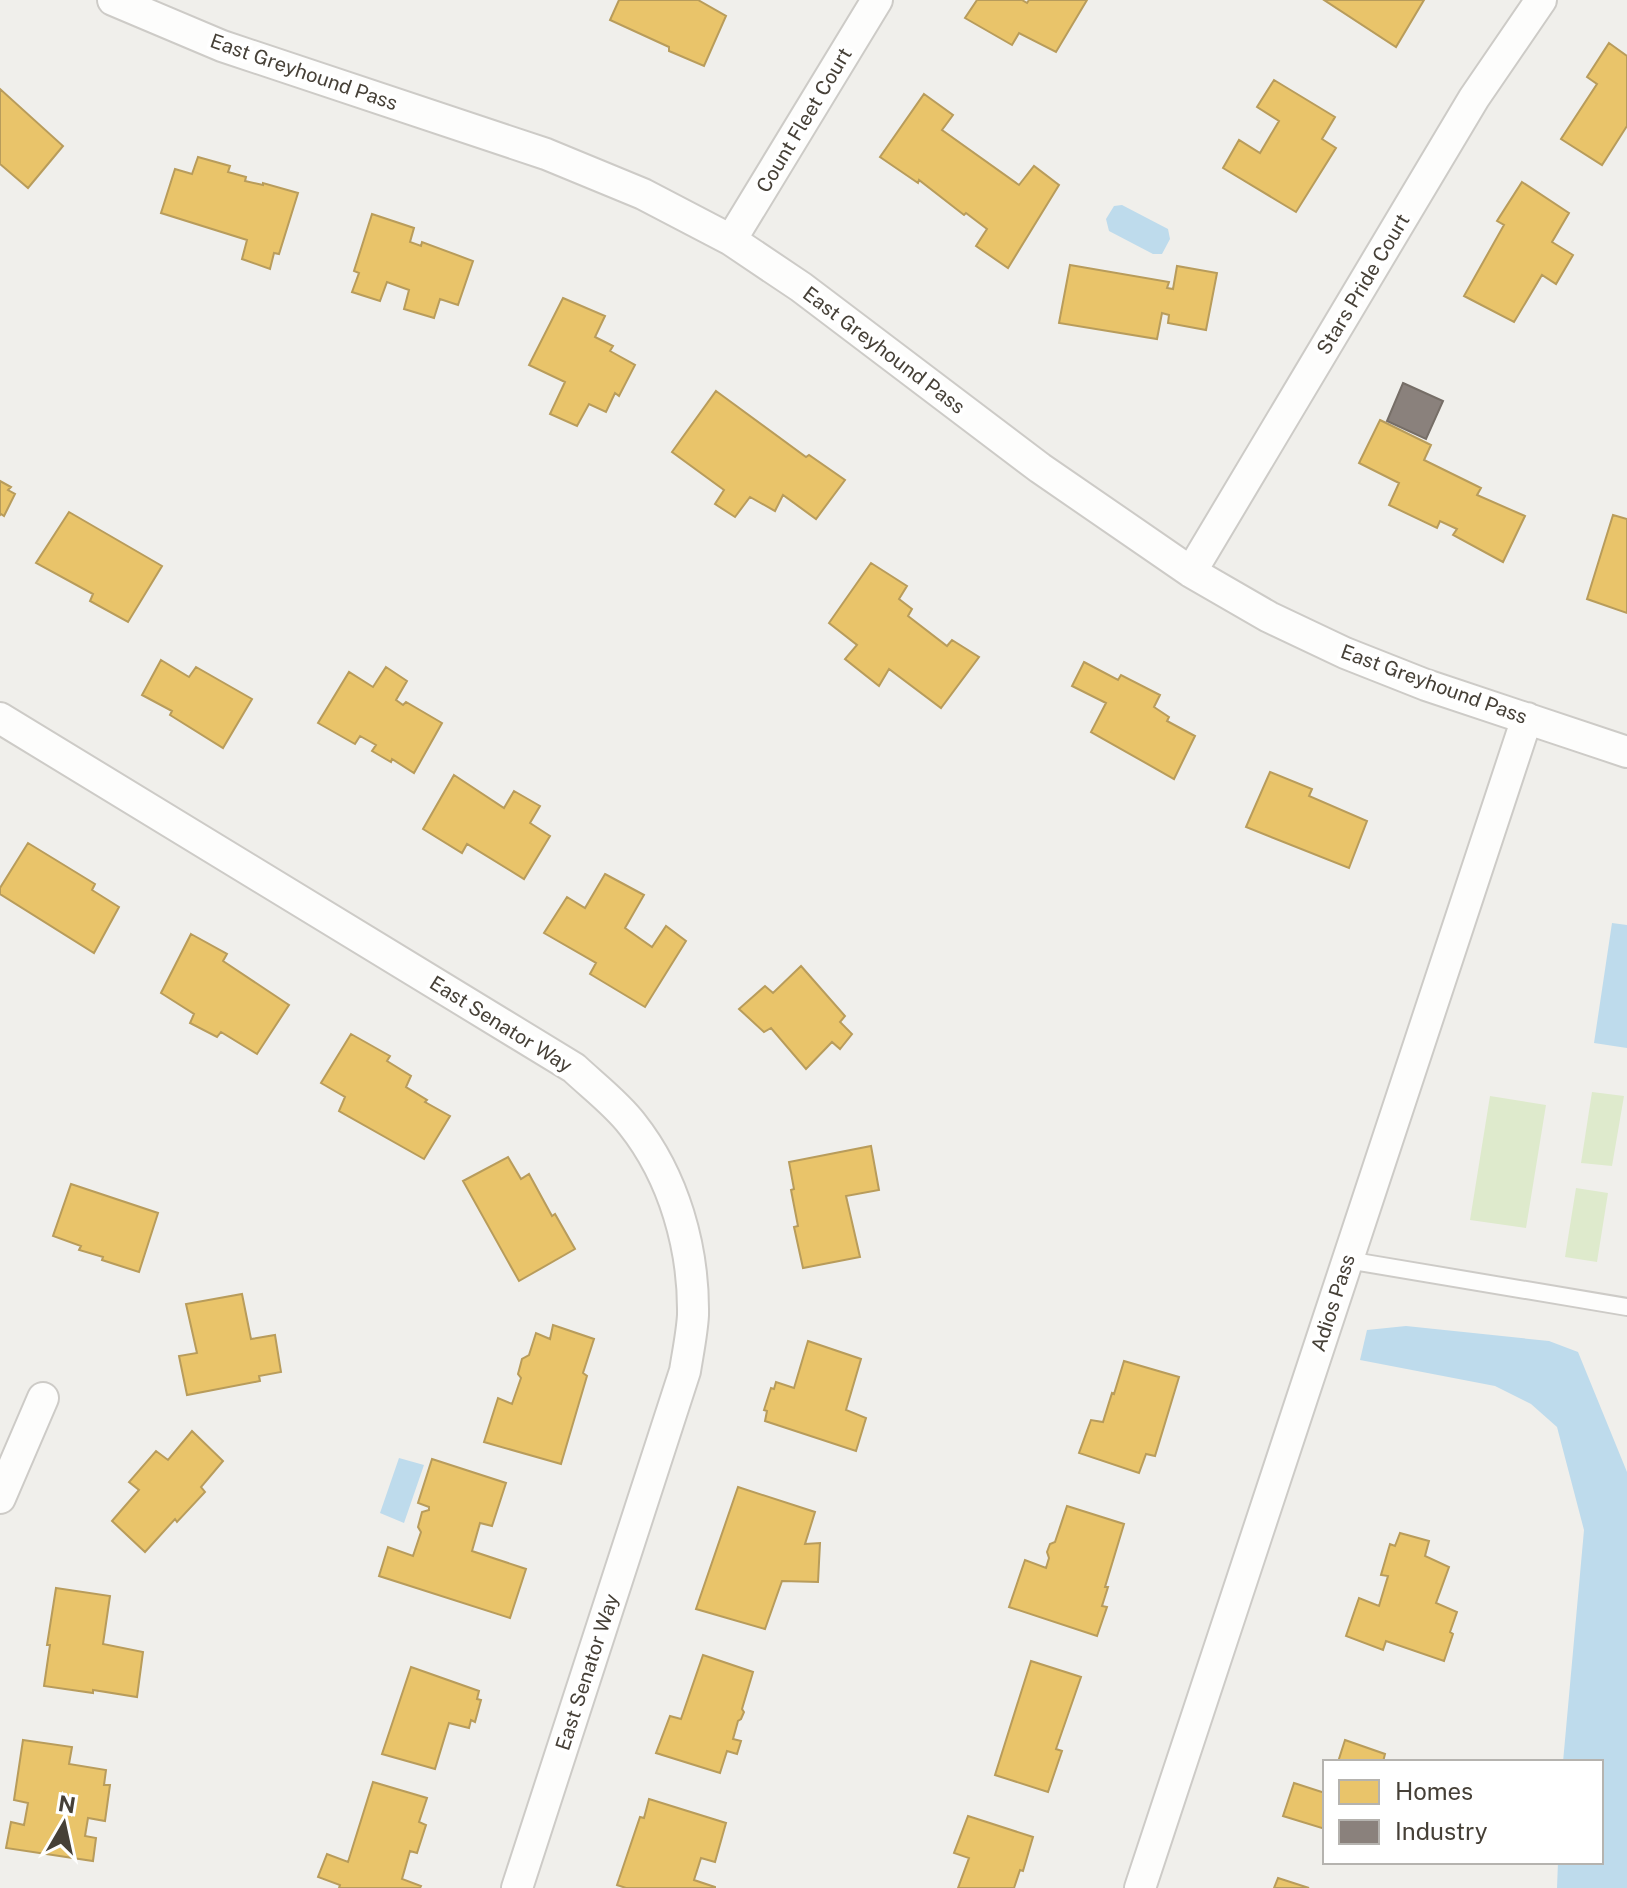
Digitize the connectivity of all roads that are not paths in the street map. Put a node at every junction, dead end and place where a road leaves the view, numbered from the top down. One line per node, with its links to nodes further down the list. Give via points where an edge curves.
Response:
1 (113, 0): 4 (street, East Greyhound Pass, via 222,46 546,154 643,194)
2 (877, 0): 4 (street, Count Fleet Court)
3 (1541, 0): 5 (street, Stars Pride Court, via 1474,98)
4 (731, 240): 5 (street, East Greyhound Pass, via 1040,468)
5 (1191, 572): 7 (street, East Greyhound Pass, via 1345,653)
6 (0, 718): 13 (street, East Senator Way, via 574,1068 631,1123 660,1167 690,1261 693,1317 685,1371)
7 (1527, 718): 8 (street, East Greyhound Pass); 9 (street, Adios Pass)
8 (1627, 752)
9 (1347, 1260): 10 (lane); 14 (street, Adios Pass)
10 (1627, 1307)
11 (43, 1398): 12 (street)
12 (0, 1498)
13 (517, 1888)
14 (1140, 1888)

